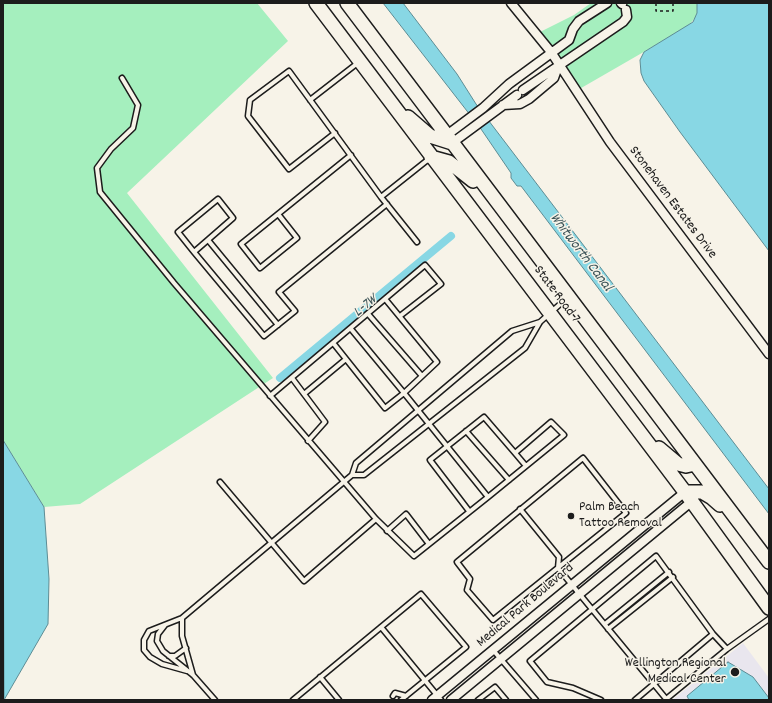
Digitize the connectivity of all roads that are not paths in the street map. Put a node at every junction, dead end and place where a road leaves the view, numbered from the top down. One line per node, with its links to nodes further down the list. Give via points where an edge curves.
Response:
1 (316, 3): 9 (main road, State Road 7)
2 (347, 3): 20 (main road, State Road 7)
3 (511, 3): 7 (street, Stonehaven Estates Drive)
4 (607, 3): 6 (street, via 579,21)
5 (623, 6): 8 (street, via 627,17 623,22)
6 (569, 40): 7 (street); 8 (street)
7 (551, 52): 10 (street, Stonehaven Estates Drive); 11 (street)
8 (577, 52): 10 (street)
9 (360, 61): 15 (lane); 16 (main road, State Road 7)
10 (559, 64): 13 (street); 14 (street, via 554,78); 39 (street, Stonehaven Estates Drive, via 610,142)
11 (525, 72): 13 (street); 18 (street, via 509,84)
12 (122, 78): 45 (lane, via 138,105 133,128 111,149 97,168 100,192)
13 (533, 83): 14 (street); 17 (street)
14 (539, 91): 17 (street, via 520,104)
15 (310, 100): 19 (lane); 19 (lane, via 289,70 250,100 248,116 289,169)
16 (389, 100): 20 (main road, via 430,136); 22 (main road, State Road 7)
17 (503, 105): 18 (street)
18 (486, 112): 20 (street)
19 (335, 133): 21 (lane)
20 (449, 139): 25 (main road, State Road 7)
21 (351, 155): 23 (lane); 26 (lane)
22 (431, 157): 23 (lane); 25 (main road, via 449,162 461,170); 32 (main road, State Road 7)
23 (381, 197): 24 (lane)
24 (387, 204): 28 (lane); 36 (lane, via 279,292 295,311)
25 (504, 211): 30 (main road, State Road 7)
26 (278, 214): 26 (lane, via 241,244 260,268 297,238)
27 (208, 240): 29 (lane); 29 (lane, via 233,218 218,199 178,232); 36 (lane)
28 (417, 242)
29 (194, 252): 36 (lane, via 264,336)
30 (569, 297): 32 (lane); 53 (main road, State Road 7)
31 (386, 300): 33 (lane); 34 (lane); 34 (lane, via 425,265 441,284)
32 (549, 312): 35 (lane); 46 (main road, State Road 7)
33 (369, 315): 37 (lane); 41 (lane)
34 (400, 316): 41 (lane, via 437,362)
35 (540, 322): 47 (lane, via 512,331); 48 (lane, via 525,348)
36 (278, 325)
37 (351, 329): 38 (lane); 43 (lane)
38 (334, 344): 40 (lane); 42 (lane)
39 (769, 354)
40 (346, 359): 43 (lane, via 386,408); 44 (lane)
41 (422, 376): 43 (lane)
42 (292, 378): 44 (lane); 45 (lane)
43 (404, 393): 47 (lane)
44 (304, 394): 50 (lane, via 326,422)
45 (270, 396): 50 (lane)
46 (619, 406): 53 (main road, via 669,458 686,466); 60 (main road, State Road 7)
47 (419, 411): 48 (lane); 55 (lane, via 356,463)
48 (430, 425): 51 (lane); 55 (lane, via 364,475)
49 (466, 431): 51 (lane); 52 (lane, via 484,417); 56 (lane)
50 (308, 441): 57 (lane)
51 (447, 446): 59 (lane); 62 (lane, via 430,460)
52 (515, 453): 54 (lane); 54 (lane, via 551,422 564,435)
53 (695, 464): 66 (main road, State Road 7)
54 (526, 466): 56 (lane)
55 (352, 475): 57 (lane)
56 (509, 480): 59 (lane)
57 (344, 481): 63 (lane); 68 (lane)
58 (220, 482): 68 (lane)
59 (488, 497): 62 (lane)
60 (688, 497): 65 (street, Medical Park Boulevard); 66 (main road, via 702,492 712,498); 67 (street, Medical Park Boulevard); 76 (main road, State Road 7)
61 (520, 509): 71 (lane, via 559,557); 71 (lane, via 457,562 470,579 467,590 493,620); 71 (lane, via 583,458 626,513)
62 (469, 511): 69 (lane)
63 (376, 519): 64 (lane); 68 (lane, via 304,581)
64 (387, 531): 69 (lane, via 414,556); 69 (lane, via 406,514)
65 (636, 532): 67 (street); 74 (street, Medical Park Boulevard)
66 (746, 532): 70 (main road, State Road 7)
67 (644, 541): 75 (street, Medical Park Boulevard)
68 (273, 543): 78 (lane)
69 (429, 544)
70 (769, 562)
71 (558, 568): 74 (lane)
72 (669, 572): 73 (lane); 77 (lane, via 656,556); 81 (lane)
73 (673, 577): 83 (lane); 84 (lane)
74 (572, 584): 75 (lane); 87 (street, Medical Park Boulevard)
75 (579, 593): 77 (lane); 89 (street, Medical Park Boulevard)
76 (769, 608)
77 (593, 610): 81 (lane); 106 (lane, via 530,661 547,682 573,688)
78 (182, 618): 80 (lane); 85 (lane, via 182,636)
79 (769, 619): 86 (lane)
80 (167, 623): 88 (lane, via 161,629 157,641); 90 (lane, via 149,632 144,640 144,650 162,664)
81 (605, 624): 83 (lane)
82 (381, 627): 92 (lane); 93 (lane); 93 (lane, via 421,594 466,647)
83 (608, 628): 94 (lane)
84 (713, 634): 86 (lane); 94 (lane)
85 (186, 648): 88 (lane, via 175,656); 91 (lane)
86 (726, 649): 108 (lane)
87 (493, 650): 89 (lane); 97 (street, Medical Park Boulevard)
88 (169, 656): 90 (lane)
89 (500, 659): 102 (street, Medical Park Boulevard); 105 (lane)
90 (187, 671): 91 (lane)
91 (193, 675): 98 (lane)
92 (320, 677): 99 (lane); 100 (lane)
93 (426, 679): 96 (lane); 97 (lane)
94 (654, 684): 107 (lane); 108 (lane)
95 (392, 696): 96 (lane, via 396,693)
96 (406, 696): 101 (lane)
97 (437, 699)
98 (215, 700)
99 (293, 700)
100 (339, 700)
101 (401, 700)
102 (451, 700)
103 (478, 700): 104 (lane, via 494,687)
104 (506, 700)
105 (536, 700)
106 (601, 700)
107 (635, 700)
108 (666, 700)

